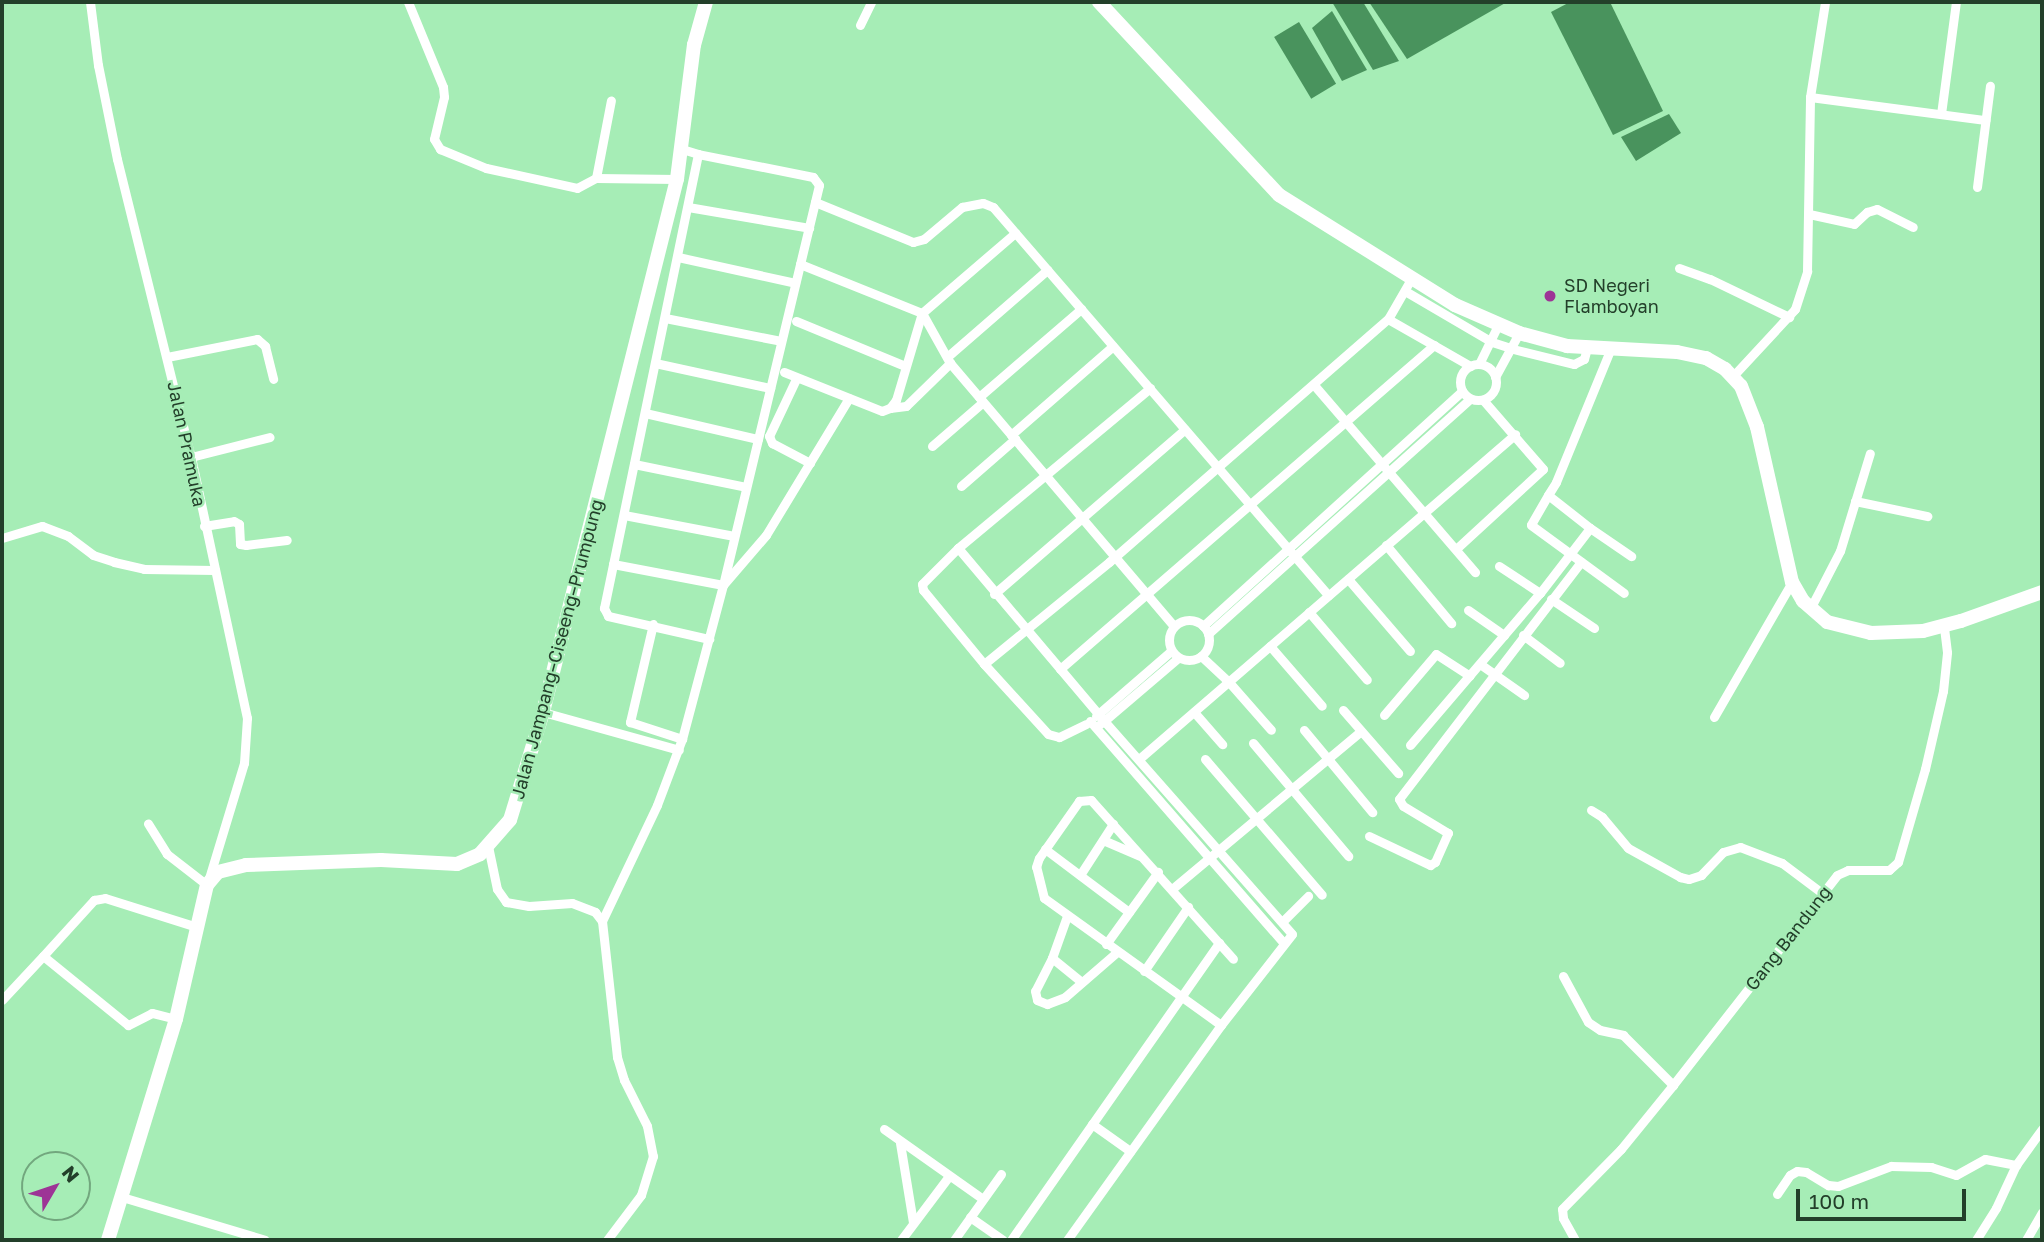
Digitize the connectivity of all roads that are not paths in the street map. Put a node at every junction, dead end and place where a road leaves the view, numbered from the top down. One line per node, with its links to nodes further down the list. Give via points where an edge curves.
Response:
1 (89, 2): 46 (street, Jalan Pramuka, via 117,159)
2 (408, 2): 16 (street, via 443,87 436,145 486,167 577,188)
3 (706, 2): 14 (main road, Jalan Jampang–Ciseeng–Prumpung, via 694,45)
4 (871, 2): 8 (street)
5 (1099, 2): 30 (main road, via 1279,195)
6 (1825, 2): 10 (street)
7 (1956, 2): 12 (street)
8 (860, 25)
9 (1990, 86): 13 (street)
10 (1810, 97): 12 (street); 21 (street)
11 (611, 100): 16 (street)
12 (1941, 114): 13 (street)
13 (1985, 120): 18 (street)
14 (682, 149): 15 (street); 17 (main road, Jalan Jampang–Ciseeng–Prumpung)
15 (698, 154): 19 (street, via 813,177 819,185); 20 (street)
16 (597, 178): 17 (street)
17 (677, 179): 145 (main road, Jalan Jampang–Ciseeng–Prumpung)
18 (1977, 187)
19 (815, 202): 23 (street); 24 (street, via 913,242 924,239 955,210 983,203 993,207)
20 (688, 207): 23 (street); 25 (street)
21 (1809, 214): 22 (street, via 1854,223 1877,209); 33 (street, via 1803,291)
22 (1913, 227)
23 (809, 228): 26 (street)
24 (1015, 233): 28 (street); 32 (street)
25 (678, 257): 29 (street); 34 (street)
26 (800, 264): 29 (street); 32 (street)
27 (1679, 268): 33 (street)
28 (1048, 270): 31 (street); 47 (street)
29 (795, 283): 39 (street)
30 (1408, 285): 35 (street); 37 (main road); 40 (street)
31 (1081, 309): 42 (street); 61 (street)
32 (922, 313): 47 (street); 50 (street)
33 (1788, 317): 52 (street)
34 (665, 318): 39 (street); 48 (street)
35 (1388, 319): 41 (street); 56 (street)
36 (796, 321): 50 (street)
37 (1498, 325): 38 (main road); 40 (street)
38 (1519, 333): 43 (main road); 45 (street)
39 (782, 341): 57 (street)
40 (1492, 342): 45 (street); 49 (street)
41 (1434, 345): 49 (street); 66 (street)
42 (1113, 346): 58 (street); 70 (street)
43 (1587, 348): 44 (main road); 45 (street, via 1584,359 1574,364)
44 (1611, 348): 52 (main road, via 1689,354 1716,363); 83 (street)
45 (1513, 349): 53 (street)
46 (167, 357): 54 (street, via 257,339 265,346); 74 (street, Jalan Pramuka)
47 (948, 360): 61 (street); 64 (street, via 906,406)
48 (655, 363): 57 (street); 65 (street)
49 (1475, 365): 53 (street, via 1489,368); 59 (street, via 1460,377)
50 (905, 366): 64 (street)
51 (784, 372): 55 (street)
52 (1733, 376): 108 (main road, via 1751,406)
53 (1495, 377): 63 (street, via 1494,391)
54 (273, 379)
55 (796, 379): 60 (street); 75 (street, via 769,436 772,443)
56 (1314, 385): 66 (street); 78 (street)
57 (770, 388): 71 (street)
58 (1150, 388): 67 (street); 80 (street)
59 (1462, 391): 62 (street); 77 (street)
60 (849, 398): 64 (street, via 882,411); 75 (street)
61 (981, 399): 70 (street); 72 (street)
62 (1470, 399): 63 (street); 79 (street)
63 (1483, 400): 68 (street)
64 (890, 408)
65 (645, 413): 71 (street); 76 (street)
66 (1346, 422): 77 (street); 85 (street)
67 (1185, 429): 78 (street); 89 (street)
68 (1516, 433): 86 (street); 97 (street, via 1543,468)
69 (270, 437): 74 (street)
70 (1013, 437): 80 (street); 82 (street)
71 (758, 439): 81 (street)
72 (932, 446)
73 (1870, 453): 84 (street)
74 (191, 457): 90 (street, Jalan Pramuka)
75 (810, 463): 109 (street, via 766,535)
76 (634, 464): 81 (street); 87 (street)
77 (1383, 465): 79 (street); 98 (street)
78 (1218, 467): 85 (street); 99 (street)
79 (1390, 473): 86 (street); 98 (street)
80 (1048, 477): 89 (street); 96 (street)
81 (746, 486): 92 (street)
82 (961, 486)
83 (1548, 495): 91 (street); 100 (street, via 1531,525)
84 (1854, 501): 88 (street); 117 (street, via 1840,551)
85 (1250, 505): 98 (street); 111 (street)
86 (1424, 513): 95 (street); 97 (street)
87 (624, 515): 92 (street); 103 (street)
88 (1927, 516)
89 (1083, 517): 99 (street); 114 (street)
90 (204, 526): 94 (street, via 234,521 239,524 240,544); 105 (street, Jalan Pramuka)
91 (1590, 528): 100 (street); 101 (street)
92 (734, 536): 109 (street)
93 (2, 538): 105 (street, via 42,526 114,562 144,569)
94 (287, 540)
95 (1386, 545): 107 (street); 120 (street)
96 (958, 548): 114 (street); 135 (street, via 925,579 923,590)
97 (1456, 549): 106 (street)
98 (1292, 553): 115 (street); 126 (street)
99 (1116, 555): 111 (street); 125 (street)
100 (1570, 555): 102 (street); 112 (street)
101 (1631, 556)
102 (1581, 562): 113 (street); 116 (street)
103 (613, 564): 109 (street); 121 (street, via 605,612)
104 (1499, 566): 112 (street)
105 (215, 570): 179 (street, Jalan Pramuka, via 247,718 244,763)
106 (1475, 572)
107 (1348, 579): 115 (street); 131 (street)
108 (1792, 582): 117 (main road); 149 (street)
109 (723, 585): 129 (street)
110 (2042, 592): 123 (main road)
111 (1148, 593): 122 (street); 137 (street)
112 (1540, 593): 127 (street)
113 (1624, 593)
114 (995, 594): 125 (street)
115 (1328, 595): 119 (street)
116 (1552, 599): 124 (street); 128 (street)
117 (1810, 609): 123 (main road, via 1827,622 1871,633)
118 (1468, 610): 127 (street)
119 (1309, 612): 130 (street); 140 (street)
120 (1451, 623)
121 (653, 624): 129 (street); 154 (street, via 631,722)
122 (1174, 626): 126 (street, via 1188,620); 132 (street, via 1169,642)
123 (1944, 626): 181 (street, Gang Bandung, via 1943,691 1898,862 1889,870 1842,871)
124 (1594, 628)
125 (1026, 630): 135 (street); 137 (street)
126 (1205, 630): 133 (street, via 1209,642)
127 (1504, 635): 136 (street)
128 (1523, 635): 134 (street); 138 (street)
129 (709, 639): 154 (street)
130 (1270, 646): 141 (street); 143 (street)
131 (1410, 651)
132 (1175, 654): 133 (street, via 1194,660); 148 (street)
133 (1201, 656): 141 (street)
134 (1560, 663)
135 (984, 664): 150 (street, via 1048,734 1059,737)
136 (1480, 664): 138 (street); 139 (street)
137 (1060, 669): 148 (street)
138 (1493, 673): 142 (street); 169 (street, via 1399,799 1448,833 1435,862 1430,865)
139 (1470, 676): 147 (street, via 1436,654); 157 (street)
140 (1367, 680)
141 (1228, 681): 146 (street); 151 (street)
142 (1524, 695)
143 (1322, 706)
144 (1343, 710): 153 (street)
145 (543, 712): 158 (street); 171 (main road, Jalan Jampang–Ciseeng–Prumpung, via 518,801 510,820)
146 (1194, 712): 156 (street); 160 (street)
147 (1384, 715)
148 (1101, 717): 150 (street); 160 (street)
149 (1714, 718)
150 (1091, 724): 175 (street)
151 (1271, 730)
152 (1304, 730): 159 (street)
153 (1361, 731): 159 (street); 162 (street)
154 (682, 739): 158 (street)
155 (1253, 743): 163 (street)
156 (1222, 744)
157 (1410, 745)
158 (679, 750): 187 (street)
159 (1328, 758): 163 (street); 165 (street)
160 (1139, 759): 173 (street)
161 (1205, 759): 166 (street)
162 (1398, 773)
163 (1292, 789): 166 (street); 174 (street)
164 (1591, 810): 181 (street, via 1628,848 1680,877 1701,875 1723,852 1740,847 1782,863)
165 (1372, 812)
166 (1256, 818): 173 (street); 183 (street)
167 (148, 824): 179 (street, via 167,854)
168 (1113, 824): 170 (street); 172 (street, via 1091,800 1083,798); 176 (street)
169 (1369, 836)
170 (1103, 840): 176 (street); 178 (street)
171 (488, 846): 179 (main road, Jalan Jampang–Ciseeng–Prumpung, via 457,864 381,860 247,865 218,872); 187 (street, via 502,899 529,906 572,903 595,912)
172 (1045, 849): 178 (street); 186 (street, via 1036,867 1044,898)
173 (1219, 850): 175 (street); 188 (street)
174 (1348, 856)
175 (1209, 858): 180 (street); 191 (street)
176 (1146, 859): 177 (street)
177 (1158, 872): 180 (street); 185 (street)
178 (1080, 875): 185 (street)
179 (207, 885): 189 (main road)
180 (1172, 888): 184 (street)
181 (1822, 893): 204 (street, Gang Bandung)
182 (1308, 895): 188 (street)
183 (1322, 895)
184 (1188, 907): 190 (street); 197 (street)
185 (1129, 912): 192 (street)
186 (1067, 916): 192 (street); 195 (street)
187 (602, 921): 221 (street, via 617,1057 647,1126 653,1156 641,1195)
188 (1282, 922): 191 (street, via 1292,933)
189 (197, 927): 194 (street, via 105,898 94,900); 202 (main road)
190 (1219, 943): 196 (street); 200 (street)
191 (1284, 943): 203 (street)
192 (1106, 944): 193 (street)
193 (1117, 952): 197 (street); 199 (street)
194 (43, 956): 201 (street); 202 (street, via 123,1023 133,1025 158,1013)
195 (1052, 958): 199 (street); 199 (street, via 1035,991 1037,1000 1047,1004 1065,997)
196 (1233, 959)
197 (1144, 971): 200 (street)
198 (1563, 976): 204 (street, via 1588,1022 1623,1035)
199 (1082, 982)
200 (1181, 997): 203 (street); 205 (street)
201 (2, 1000)
202 (176, 1018): 214 (main road)
203 (1221, 1026): 209 (street)
204 (1673, 1086): 227 (street, Gang Bandung, via 1621,1149 1562,1209)
205 (1092, 1124): 209 (street); 225 (street)
206 (884, 1129): 208 (street)
207 (2042, 1129): 210 (street)
208 (900, 1143): 212 (street); 218 (street)
209 (1130, 1151): 226 (street)
210 (2015, 1165): 213 (street, via 1985,1159 1956,1175 1931,1167 1891,1166 1838,1186 1797,1171); 228 (street)
211 (1001, 1174): 215 (street)
212 (949, 1176): 215 (street); 218 (street)
213 (1777, 1194)
214 (122, 1198): 219 (main road); 220 (street)
215 (983, 1199): 217 (street)
216 (2042, 1212): 229 (street)
217 (970, 1217): 223 (street); 224 (street)
218 (913, 1222): 222 (street)
219 (108, 1240)
220 (265, 1240)
221 (607, 1240)
222 (901, 1240)
223 (954, 1240)
224 (1003, 1240)
225 (1011, 1240)
226 (1067, 1240)
227 (1576, 1240)
228 (1976, 1240)
229 (2026, 1240)

